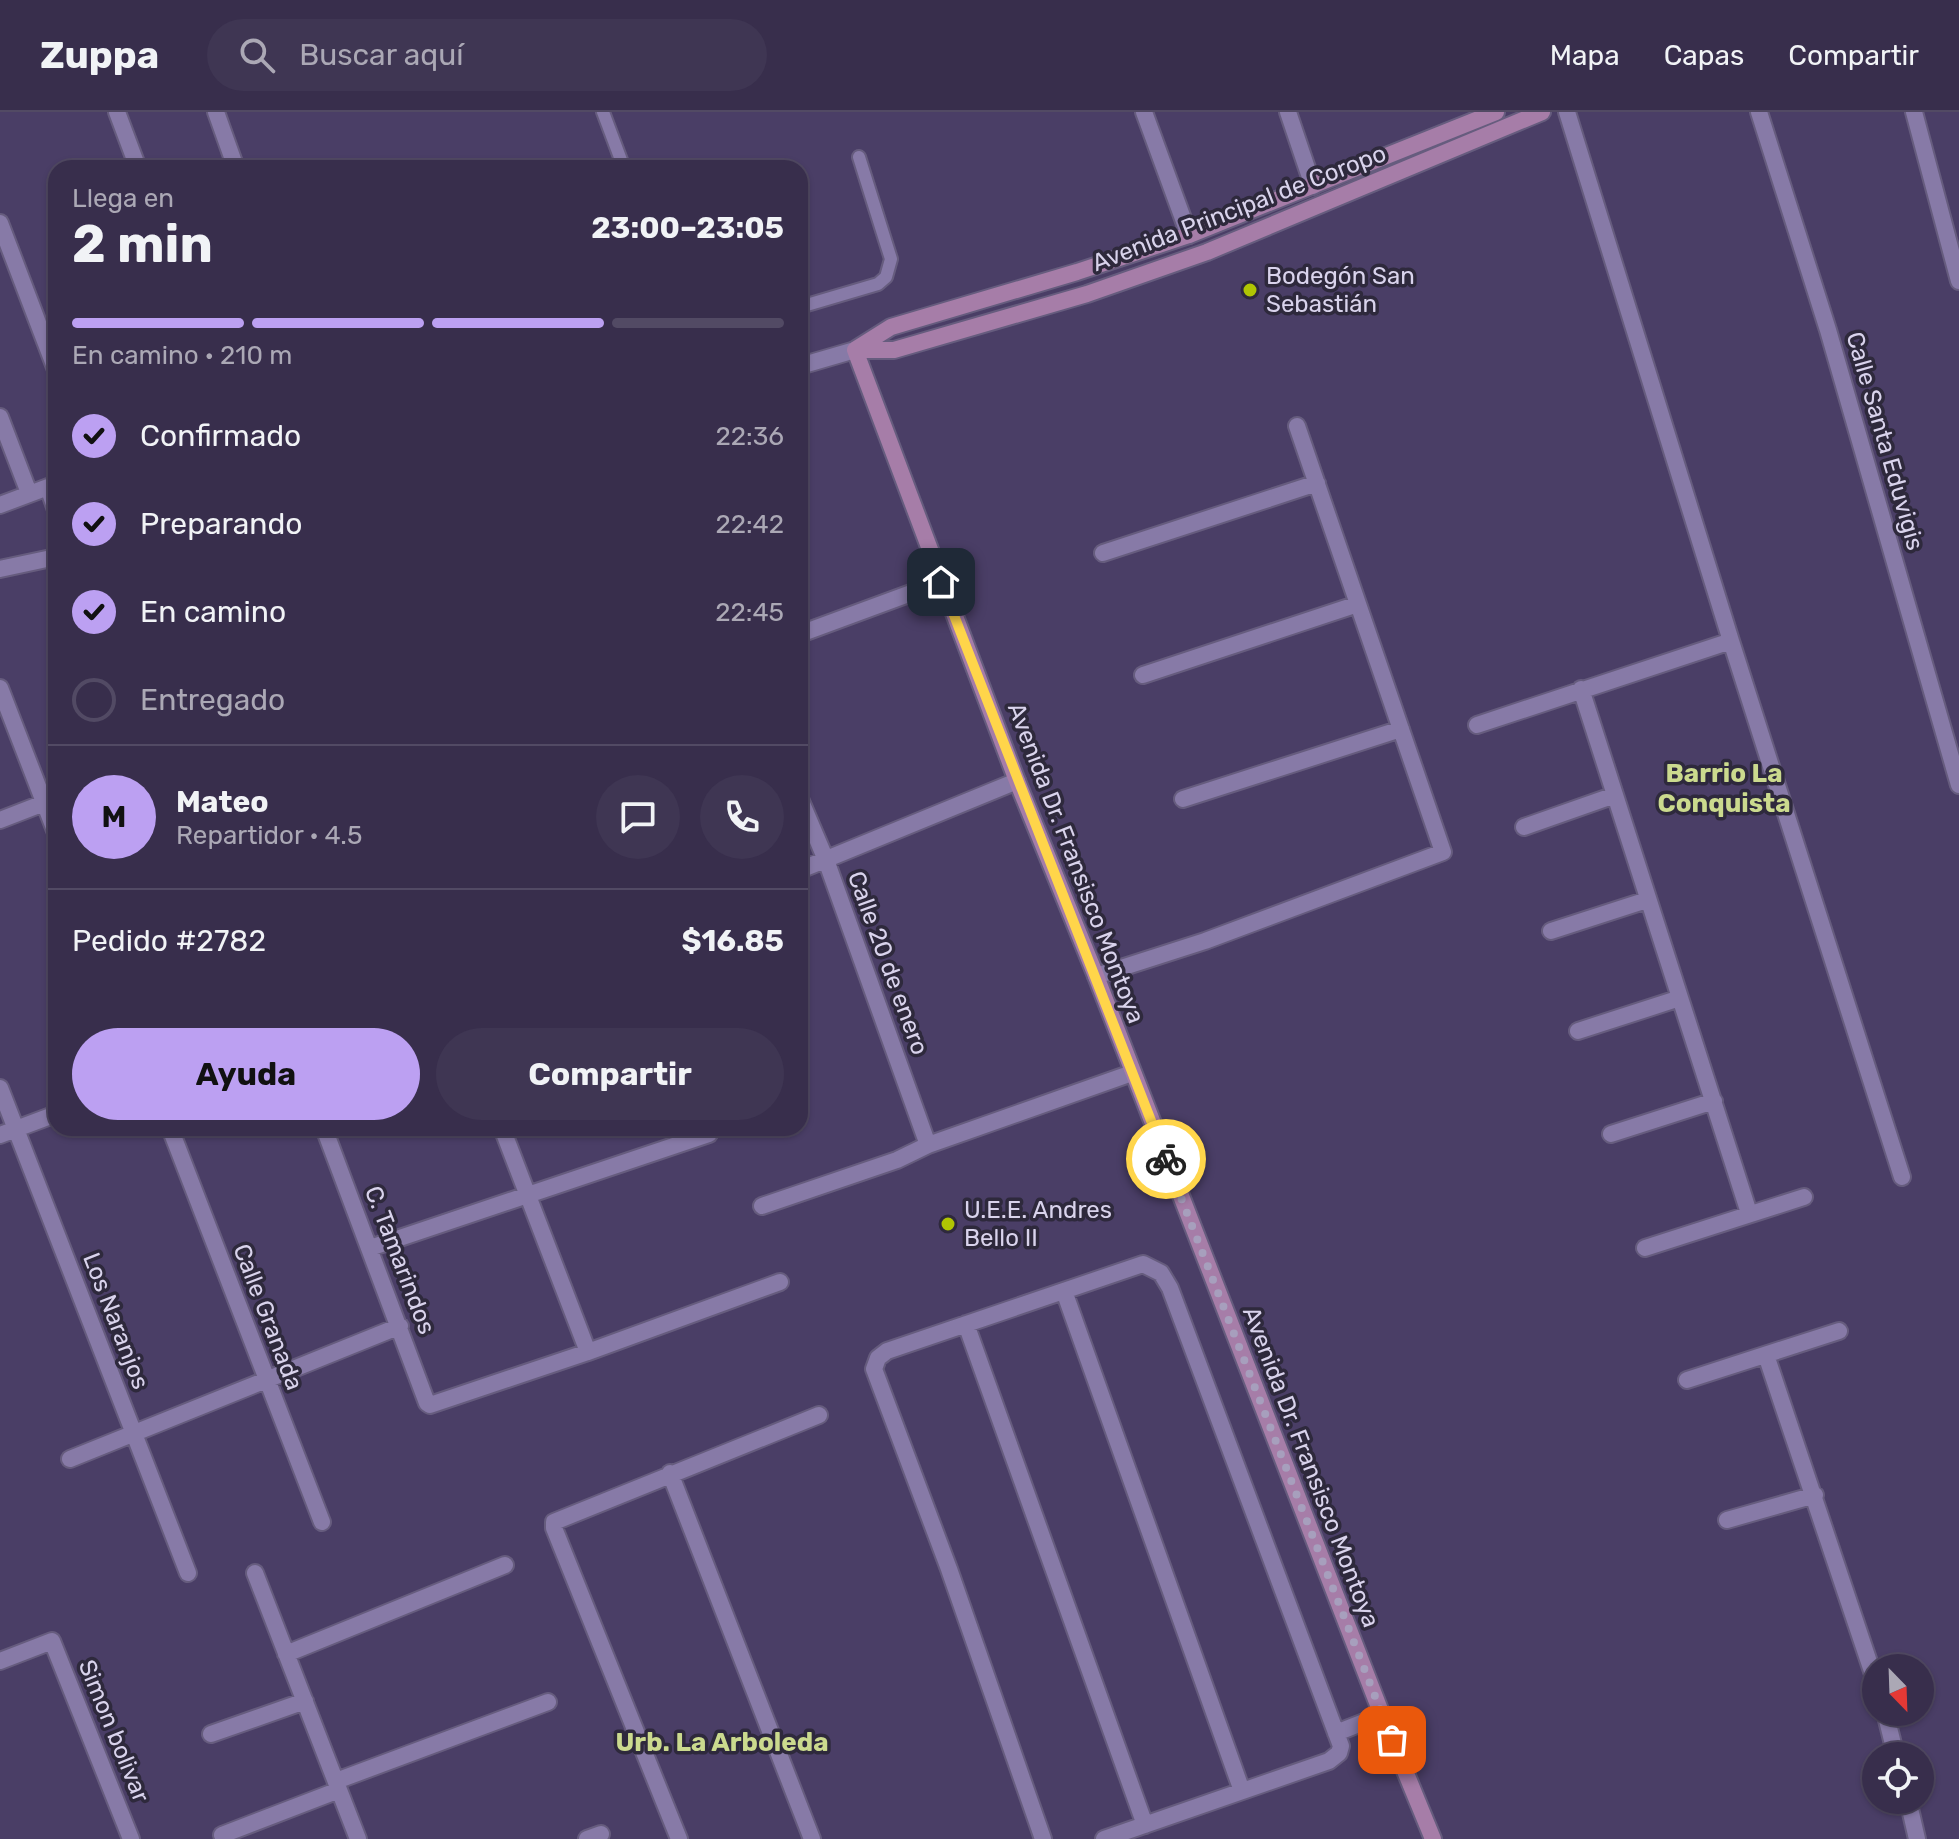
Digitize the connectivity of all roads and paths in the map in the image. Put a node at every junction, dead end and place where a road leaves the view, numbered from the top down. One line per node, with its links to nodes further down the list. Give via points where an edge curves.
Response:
1 (117, 112): 13 (street)
2 (216, 112): 14 (street)
3 (603, 112): 15 (lane)
4 (1144, 112): 18 (street)
5 (1288, 112): 16 (street)
6 (1496, 112): 16 (main road, Avenida Principal de Coropo)
7 (1542, 112): 11 (main road, Avenida Principal de Coropo)
8 (1567, 112): 36 (street)
9 (1759, 112): 43 (street, Calle Santa Eduvigis, via 1828,330)
10 (1914, 112): 19 (street)
11 (1521, 116): 22 (main road, Avenida Principal de Coropo, via 1207,252 1087,294 894,350)
12 (859, 157): 20 (lane, via 891,259 886,277)
13 (135, 160)
14 (233, 160)
15 (621, 160)
16 (1313, 186): 18 (main road, Avenida Principal de Coropo)
17 (0, 223): 21 (street)
18 (1189, 235): 22 (main road, Avenida Principal de Coropo, via 891,327)
19 (1959, 281)
20 (808, 305)
21 (48, 349)
22 (855, 350): 23 (street, Avenida Principal de Coropo); 33 (main road, Avenida Dr. Fransisco Montoya)
23 (808, 364)
24 (0, 417): 28 (street)
25 (1297, 426): 26 (street)
26 (1317, 483): 30 (street); 34 (street)
27 (48, 487): 28 (street)
28 (29, 493): 29 (street)
29 (0, 505)
30 (1103, 553)
31 (48, 559): 32 (street)
32 (0, 569)
33 (941, 582): 35 (street); 42 (main road, Avenida Dr. Fransisco Montoya)
34 (1358, 604): 37 (street); 41 (street)
35 (808, 631)
36 (1731, 641): 39 (street); 69 (street)
37 (1143, 675)
38 (0, 688): 46 (street)
39 (1581, 689): 40 (street); 44 (street)
40 (1477, 725)
41 (1401, 729): 45 (street); 55 (street, via 1443,852)
42 (1017, 781): 51 (street); 55 (main road, Avenida Dr. Fransisco Montoya)
43 (1959, 785)
44 (1615, 795): 50 (street); 53 (street)
45 (1183, 799)
46 (44, 803): 47 (street); 49 (street)
47 (48, 813)
48 (808, 818): 51 (street, Calle 20 de enero)
49 (0, 820)
50 (1524, 827)
51 (826, 860): 52 (street); 68 (street, Calle 20 de enero)
52 (808, 867)
53 (1647, 900): 54 (street); 56 (street)
54 (1551, 931)
55 (1096, 976): 58 (main road, Avenida Dr. Fransisco Montoya)
56 (1680, 998): 57 (street); 60 (street)
57 (1578, 1031)
58 (1132, 1073): 68 (street); 100 (main road, Avenida Dr. Fransisco Montoya)
59 (0, 1088): 62 (street, Los Naranjos)
60 (1714, 1101): 63 (street); 73 (street)
61 (48, 1117): 62 (street)
62 (8, 1132): 86 (street, Los Naranjos)
63 (1611, 1134)
64 (173, 1136): 83 (street, Calle Granada)
65 (327, 1136): 74 (street, C. Tamarindos)
66 (505, 1136): 70 (street)
67 (703, 1136): 70 (street)
68 (928, 1145): 72 (street)
69 (1902, 1177)
70 (528, 1196): 74 (street); 81 (street)
71 (1804, 1197): 73 (street)
72 (762, 1206)
73 (1749, 1213): 75 (street)
74 (370, 1248): 79 (street, C. Tamarindos)
75 (1645, 1248)
76 (780, 1282): 81 (street)
77 (1064, 1291): 78 (street); 101 (street, via 1143,1264 1166,1278); 104 (street)
78 (966, 1324): 106 (street); 112 (street, via 887,1351 874,1369)
79 (400, 1326): 81 (street, C. Tamarindos, via 427,1403 434,1405); 83 (street)
80 (1839, 1331): 82 (street)
81 (588, 1352)
82 (1766, 1355): 84 (street); 89 (street)
83 (267, 1379): 86 (street); 91 (street, Calle Granada)
84 (1687, 1380)
85 (819, 1415): 88 (street)
86 (134, 1433): 87 (street); 93 (street, Los Naranjos)
87 (70, 1459)
88 (670, 1473): 110 (street, via 559,1518 554,1528); 111 (street)
89 (1815, 1495): 90 (street); 96 (street)
90 (1727, 1520)
91 (322, 1522)
92 (505, 1565): 95 (street)
93 (188, 1573)
94 (255, 1573): 95 (street)
95 (286, 1654): 98 (street)
96 (1867, 1654)
97 (0, 1661): 108 (street, Simon bolivar, via 52,1641)
98 (305, 1701): 102 (street); 103 (street)
99 (548, 1702): 103 (street)
100 (1382, 1715): 101 (street); 114 (main road, Avenida Dr. Fransisco Montoya)
101 (1336, 1733): 104 (street, via 1341,1746 1334,1758)
102 (211, 1734)
103 (338, 1786): 107 (street); 109 (street)
104 (1242, 1791): 106 (street)
105 (1911, 1814): 115 (street)
106 (1145, 1825): 113 (street)
107 (222, 1835)
108 (131, 1839)
109 (358, 1839)
110 (679, 1839)
111 (812, 1839)
112 (1043, 1839)
113 (1104, 1839)
114 (1433, 1839)
115 (1917, 1839)

